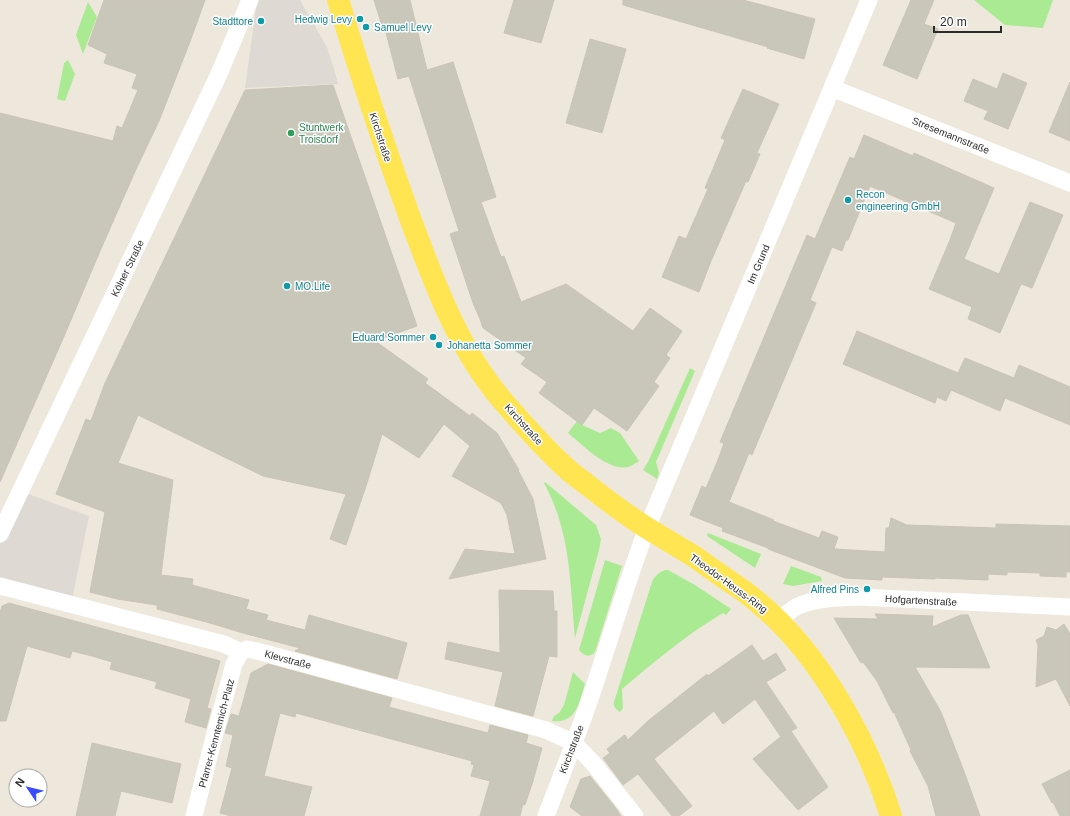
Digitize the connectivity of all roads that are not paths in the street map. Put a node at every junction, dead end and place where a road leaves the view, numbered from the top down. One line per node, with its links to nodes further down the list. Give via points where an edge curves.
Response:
1 (250, 0): 7 (street, Kölner Straße, via 219,74)
2 (338, 0): 6 (main road, Kirchstraße, via 394,175 433,279 464,346 500,397 565,467)
3 (869, 0): 4 (street, Im Grund)
4 (832, 88): 5 (street, Stresemannstraße); 6 (street, Im Grund)
5 (1070, 183)
6 (647, 528): 10 (main road, Theodor-Heuss-Ring, via 743,591); 12 (street, Kirchstraße)
7 (0, 534)
8 (0, 586): 11 (street, Klevstraße, via 224,644)
9 (1070, 607): 10 (street, Hofgartenstraße, via 828,598 797,607)
10 (778, 620): 16 (main road, Theodor-Heuss-Ring, via 814,664 844,711 869,758)
11 (241, 652): 12 (street, Klevstraße, via 247,649 272,655 546,730); 13 (street, Pfarrer-Kenntemich-Platz, via 232,672)
12 (574, 743): 14 (street, Kirchstraße); 15 (street)
13 (194, 816)
14 (546, 816)
15 (635, 816)
16 (891, 816)

